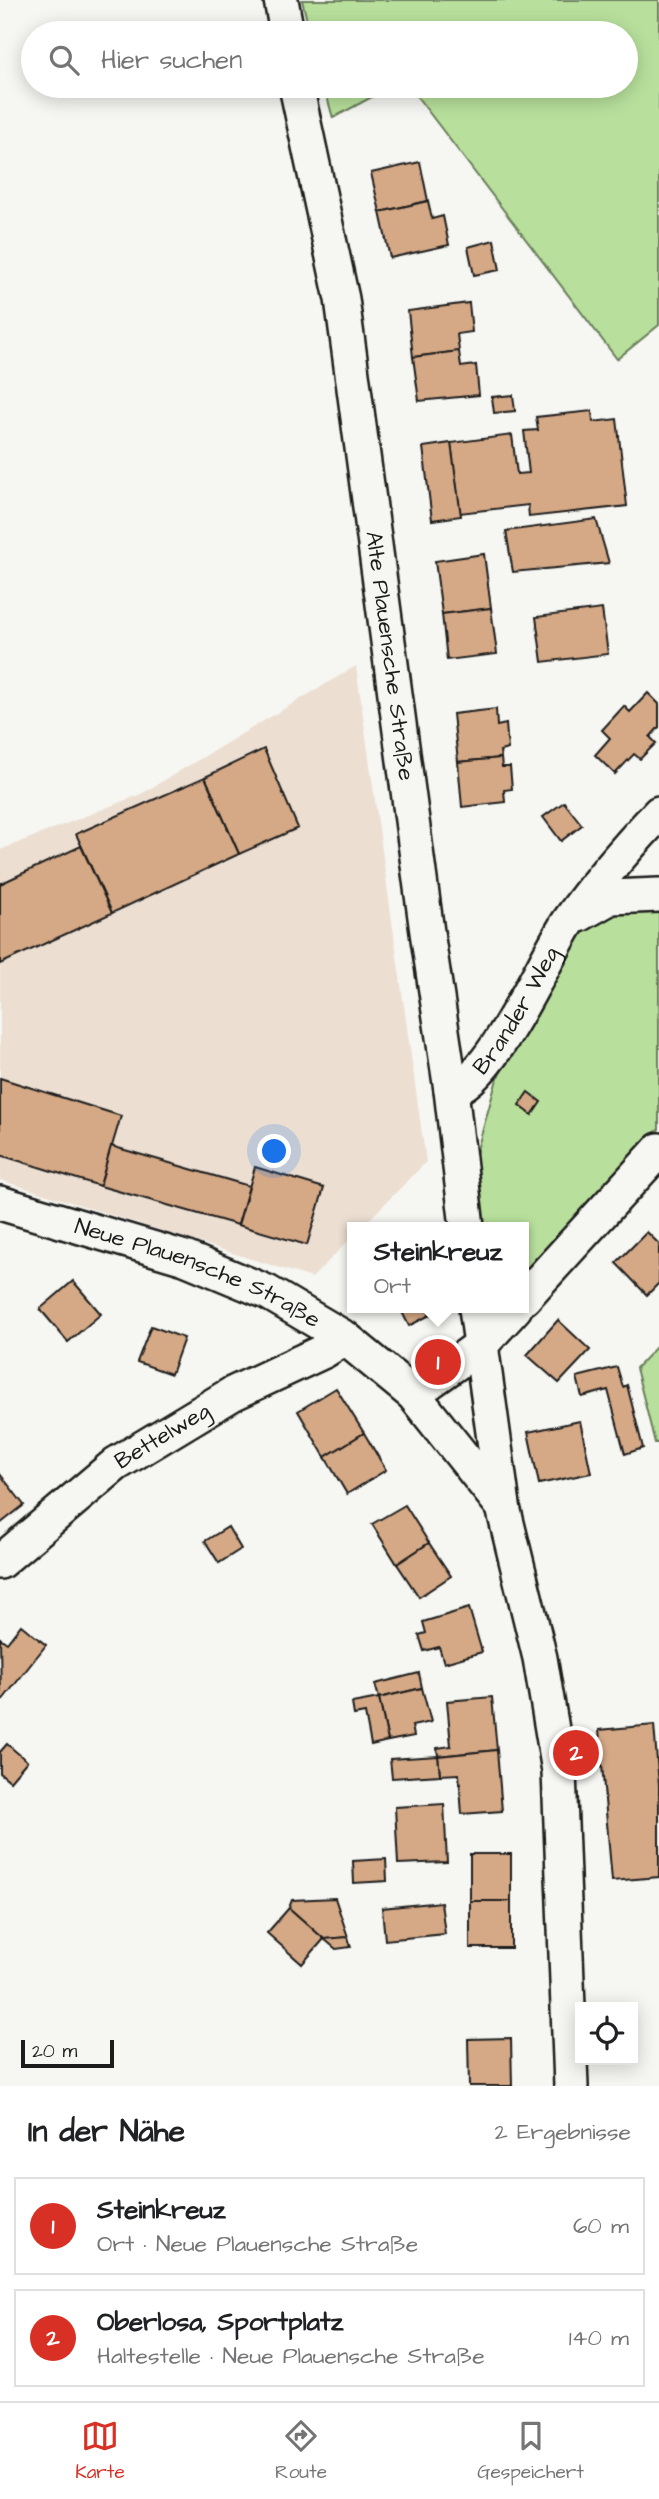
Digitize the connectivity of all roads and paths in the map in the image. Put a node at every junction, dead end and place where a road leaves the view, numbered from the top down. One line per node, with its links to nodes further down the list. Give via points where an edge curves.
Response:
1 (281, 0): 2 (street)
2 (285, 21)
3 (299, 98): 7 (street, Alte Plauensche Straße, via 342,299)
4 (652, 834): 6 (street, Brander Weg)
5 (659, 895): 6 (street, Brander Weg, via 611,897)
6 (569, 921): 7 (street, Brander Weg, via 491,1056 460,1088)
7 (451, 1090): 10 (street, Alte Plauensche Straße)
8 (659, 1150): 11 (street)
9 (0, 1203): 14 (street, Neue Plauensche Straße, via 185,1258 267,1292)
10 (466, 1222)
11 (529, 1293)
12 (477, 1313): 15 (street)
13 (510, 1313): 15 (street)
14 (345, 1338): 16 (street, Neue Plauensche Straße); 18 (street, Bettelweg, via 233,1394 116,1464)
15 (480, 1346): 16 (street); 17 (street)
16 (413, 1394): 17 (street, Neue Plauensche Straße)
17 (503, 1507): 19 (street, Neue Plauensche Straße, via 540,1658 559,1771)
18 (0, 1562)
19 (571, 2086)

